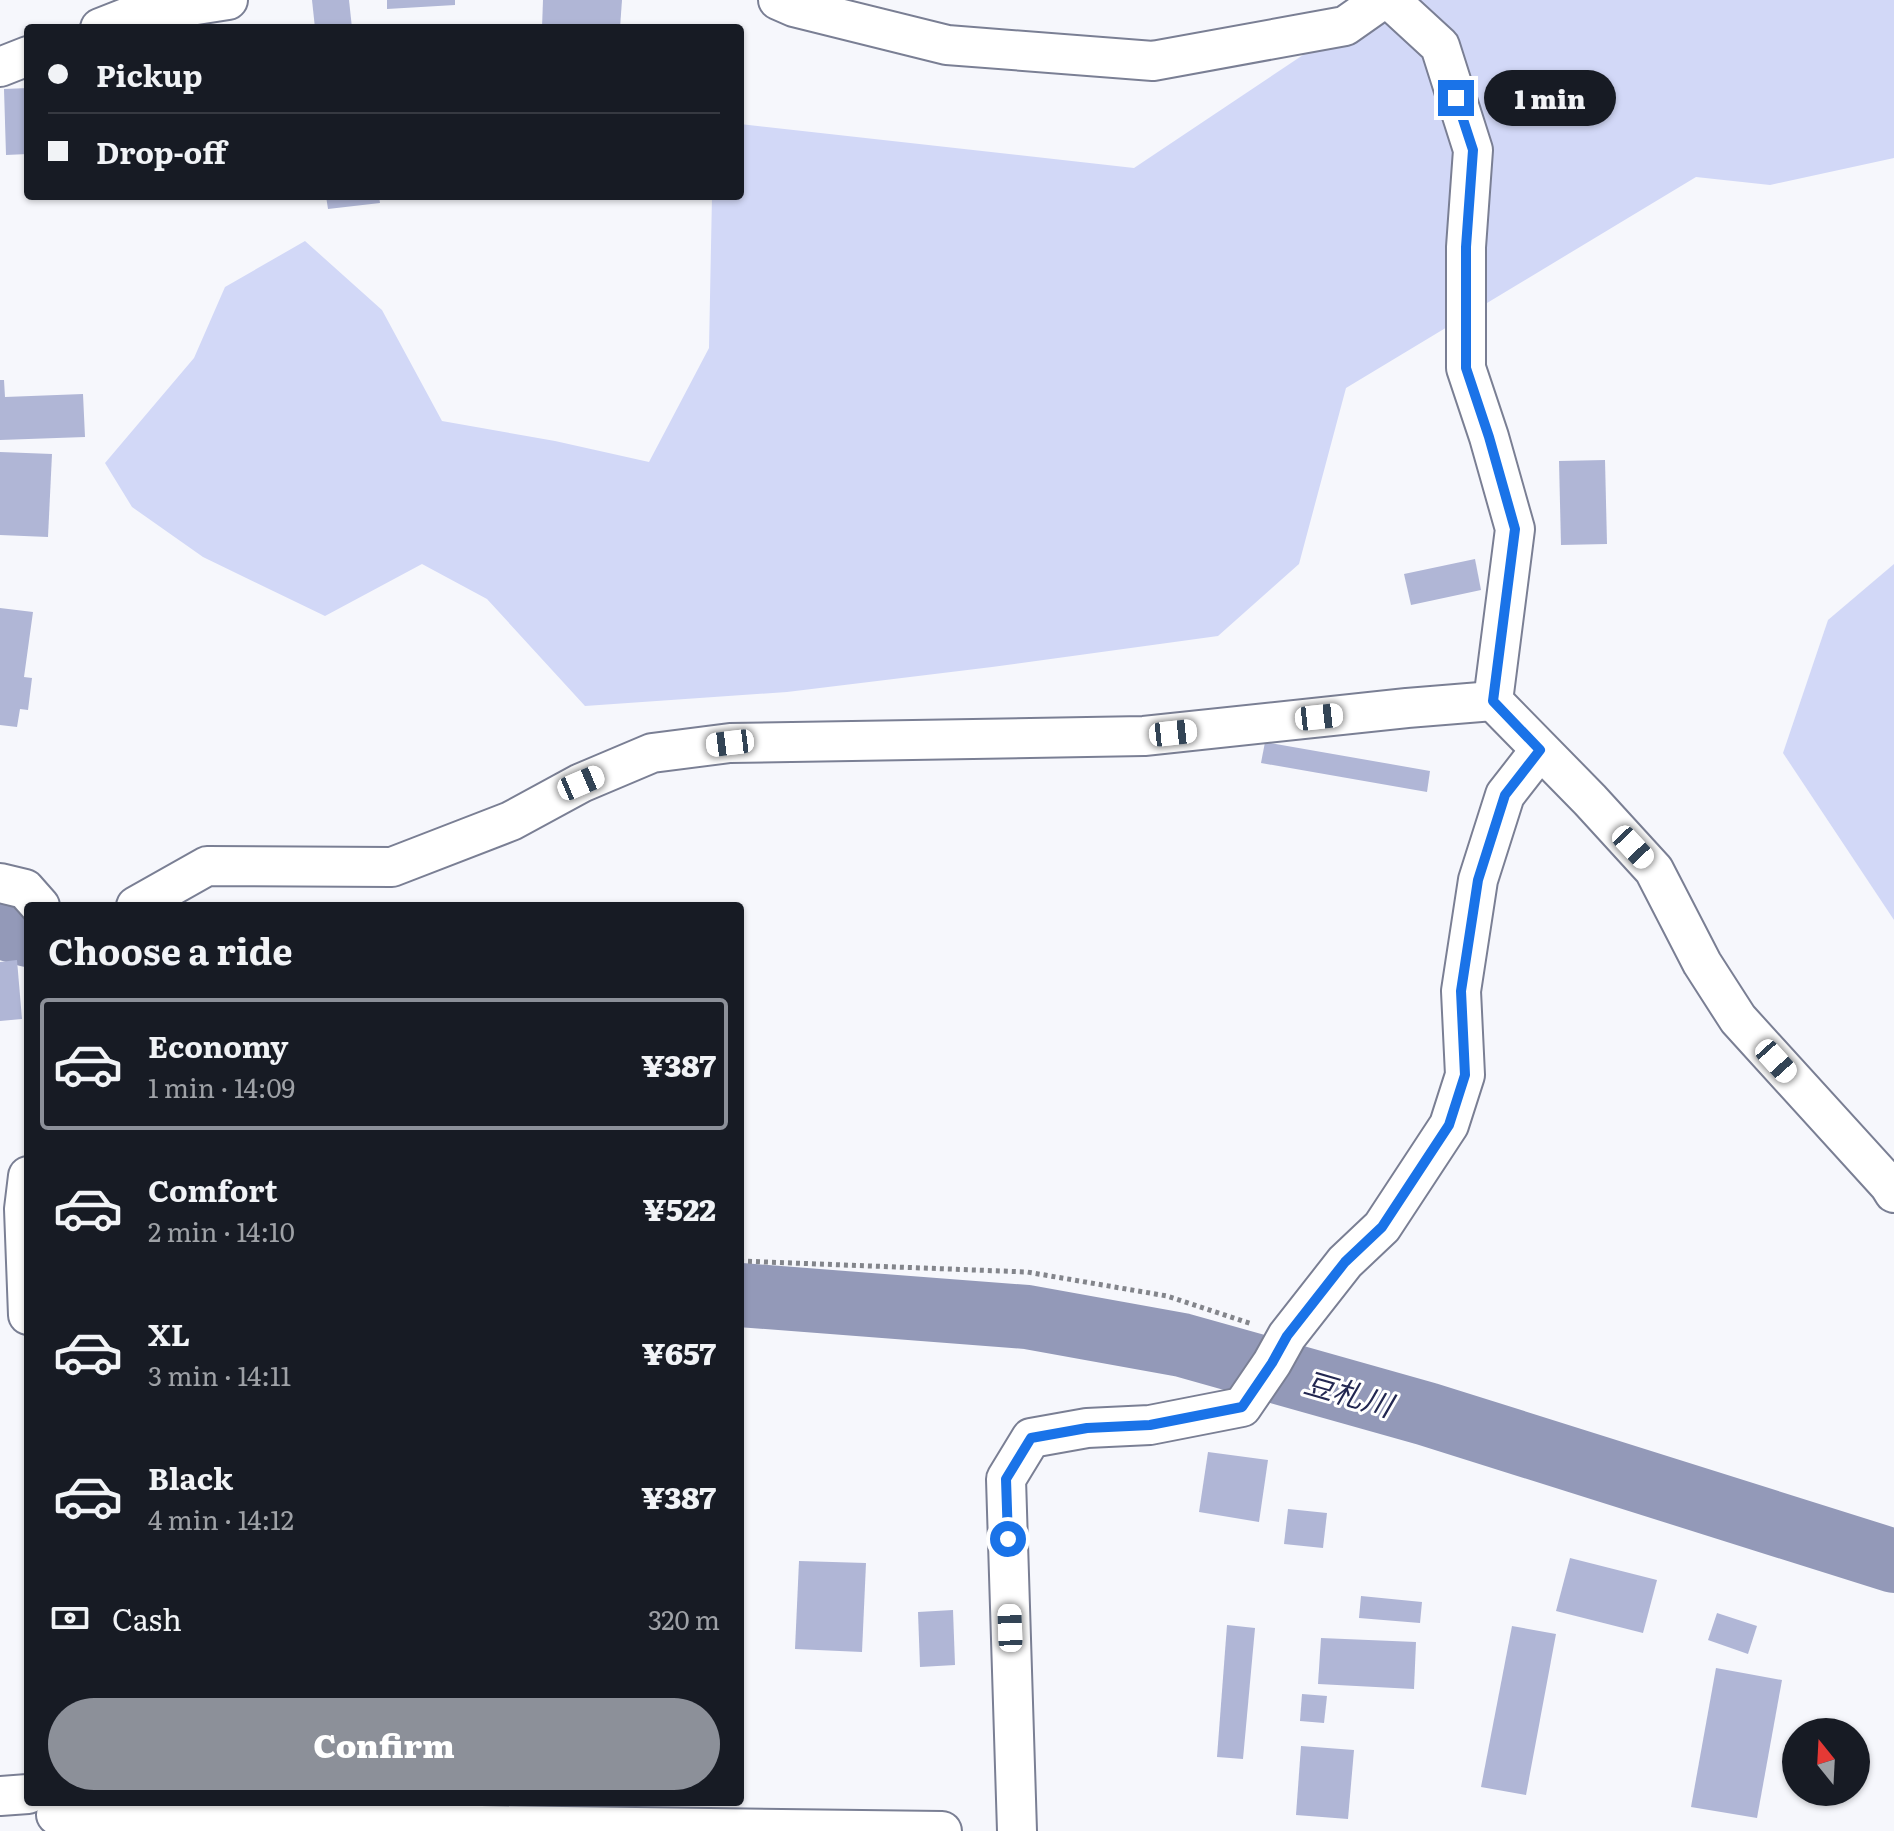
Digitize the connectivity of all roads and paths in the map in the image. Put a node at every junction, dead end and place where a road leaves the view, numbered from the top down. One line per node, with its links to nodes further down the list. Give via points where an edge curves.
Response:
1 (228, 0): 5 (street, via 133,15)
2 (778, 0): 3 (street, via 947,45 1153,61 1345,26)
3 (1382, 0)
4 (1390, 0): 8 (street, via 1440,46 1473,150 1466,368 1515,529)
5 (110, 24)
6 (24, 58): 7 (street)
7 (0, 67)
8 (1493, 701): 9 (street); 12 (street, via 1144,736 730,743 652,753 511,821 392,867 207,866)
9 (1540, 750): 13 (street, via 1654,870 1738,1019); 15 (street, via 1505,795 1478,880 1461,991 1465,1075 1449,1125 1382,1227 1345,1262)
10 (0, 883): 11 (street, via 25,889)
11 (36, 902)
12 (143, 902)
13 (1894, 1193)
14 (744, 1261): 15 (path, via 1027,1272 1167,1296)
15 (1287, 1336): 21 (street, via 1242,1407 1150,1425 1031,1438 1006,1479)
16 (0, 1796): 17 (street)
17 (24, 1803)
18 (47, 1810): 19 (street)
19 (729, 1830): 20 (street)
20 (942, 1831)
21 (1017, 1831)

